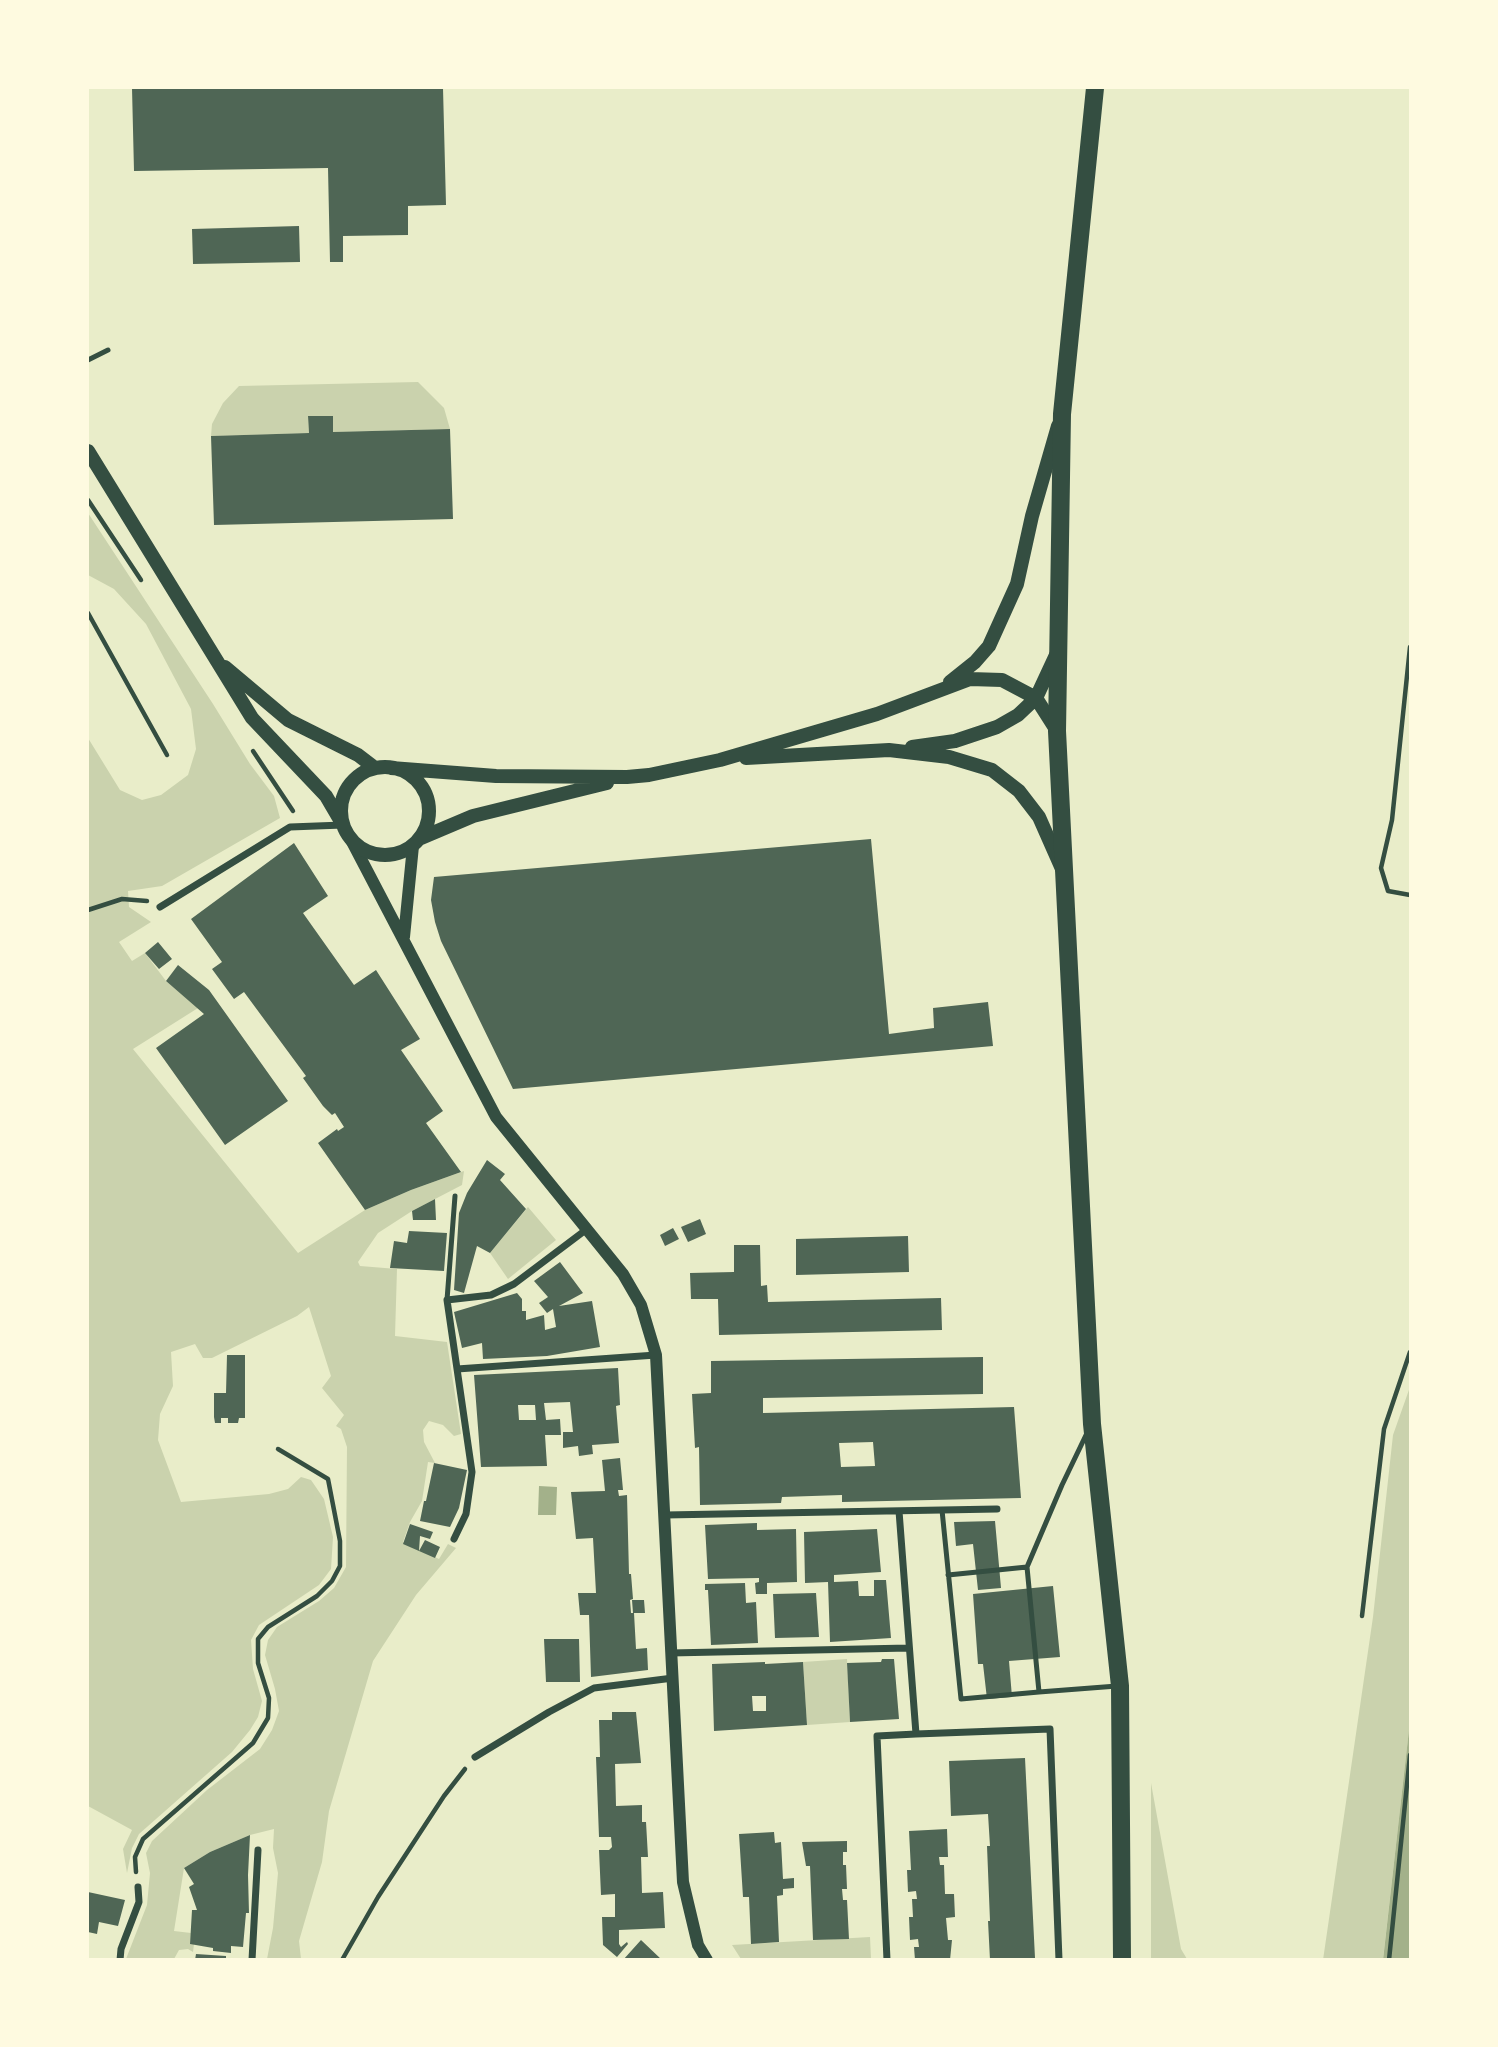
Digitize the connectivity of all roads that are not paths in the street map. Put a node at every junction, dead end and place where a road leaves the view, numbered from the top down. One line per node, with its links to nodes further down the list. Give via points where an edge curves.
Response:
1 (1095, 88): 4 (main road)
2 (108, 350): 3 (lane)
3 (88, 360)
4 (1062, 414): 6 (main road); 8 (main road, via 1017,584 989,646)
5 (88, 451): 7 (main road)
6 (1056, 655): 9 (main road); 10 (main road)
7 (216, 659): 13 (main road, via 288,720); 16 (main road, via 252,718 326,796)
8 (944, 688): 9 (main road, via 970,679 1002,680); 12 (main road, via 877,715)
9 (1037, 698): 10 (main road); 11 (main road, via 997,727 955,741)
10 (1056, 731): 18 (main road)
11 (889, 750): 12 (main road); 18 (main road, via 949,757 992,770 1019,791 1039,817)
12 (720, 760): 15 (main road)
13 (375, 768): 14 (main road); 16 (main road, via 346,790 342,801)
14 (391, 768): 15 (main road, via 496,776); 17 (main road, via 412,776 428,798 427,826)
15 (627, 777): 17 (main road, via 473,816)
16 (346, 831): 17 (main road, via 357,845 379,855 402,852); 19 (street, via 290,827); 20 (street)
17 (417, 842): 20 (street)
18 (1064, 874): 26 (main road)
19 (160, 907)
20 (404, 938): 22 (street, via 496,1117)
21 (455, 1196): 23 (lane)
22 (587, 1229): 23 (street, via 514,1284 491,1295); 24 (street, via 623,1274 641,1306)
23 (447, 1300): 25 (street)
24 (656, 1355): 25 (street); 30 (street)
25 (457, 1369): 31 (street, via 472,1472 466,1514)
26 (1092, 1424): 32 (lane); 37 (main road)
27 (997, 1509): 28 (street)
28 (942, 1510): 29 (street); 33 (lane)
29 (899, 1511): 30 (street); 34 (street)
30 (666, 1515): 35 (street)
31 (454, 1539)
32 (1027, 1567): 33 (lane); 38 (lane)
33 (948, 1574): 38 (lane, via 961,1699)
34 (909, 1648): 35 (street); 39 (street)
35 (670, 1653): 36 (street)
36 (673, 1678): 40 (street, via 594,1688); 43 (street, via 683,1882)
37 (1120, 1686): 38 (lane); 48 (main road)
38 (1039, 1692)
39 (916, 1734): 46 (street, via 877,1736); 47 (street, via 1050,1729)
40 (475, 1756)
41 (258, 1850): 45 (street)
42 (138, 1887): 44 (street, via 139,1902)
43 (704, 1958)
44 (120, 1959)
45 (252, 1959)
46 (887, 1959)
47 (1059, 1959)
48 (1122, 1959)

